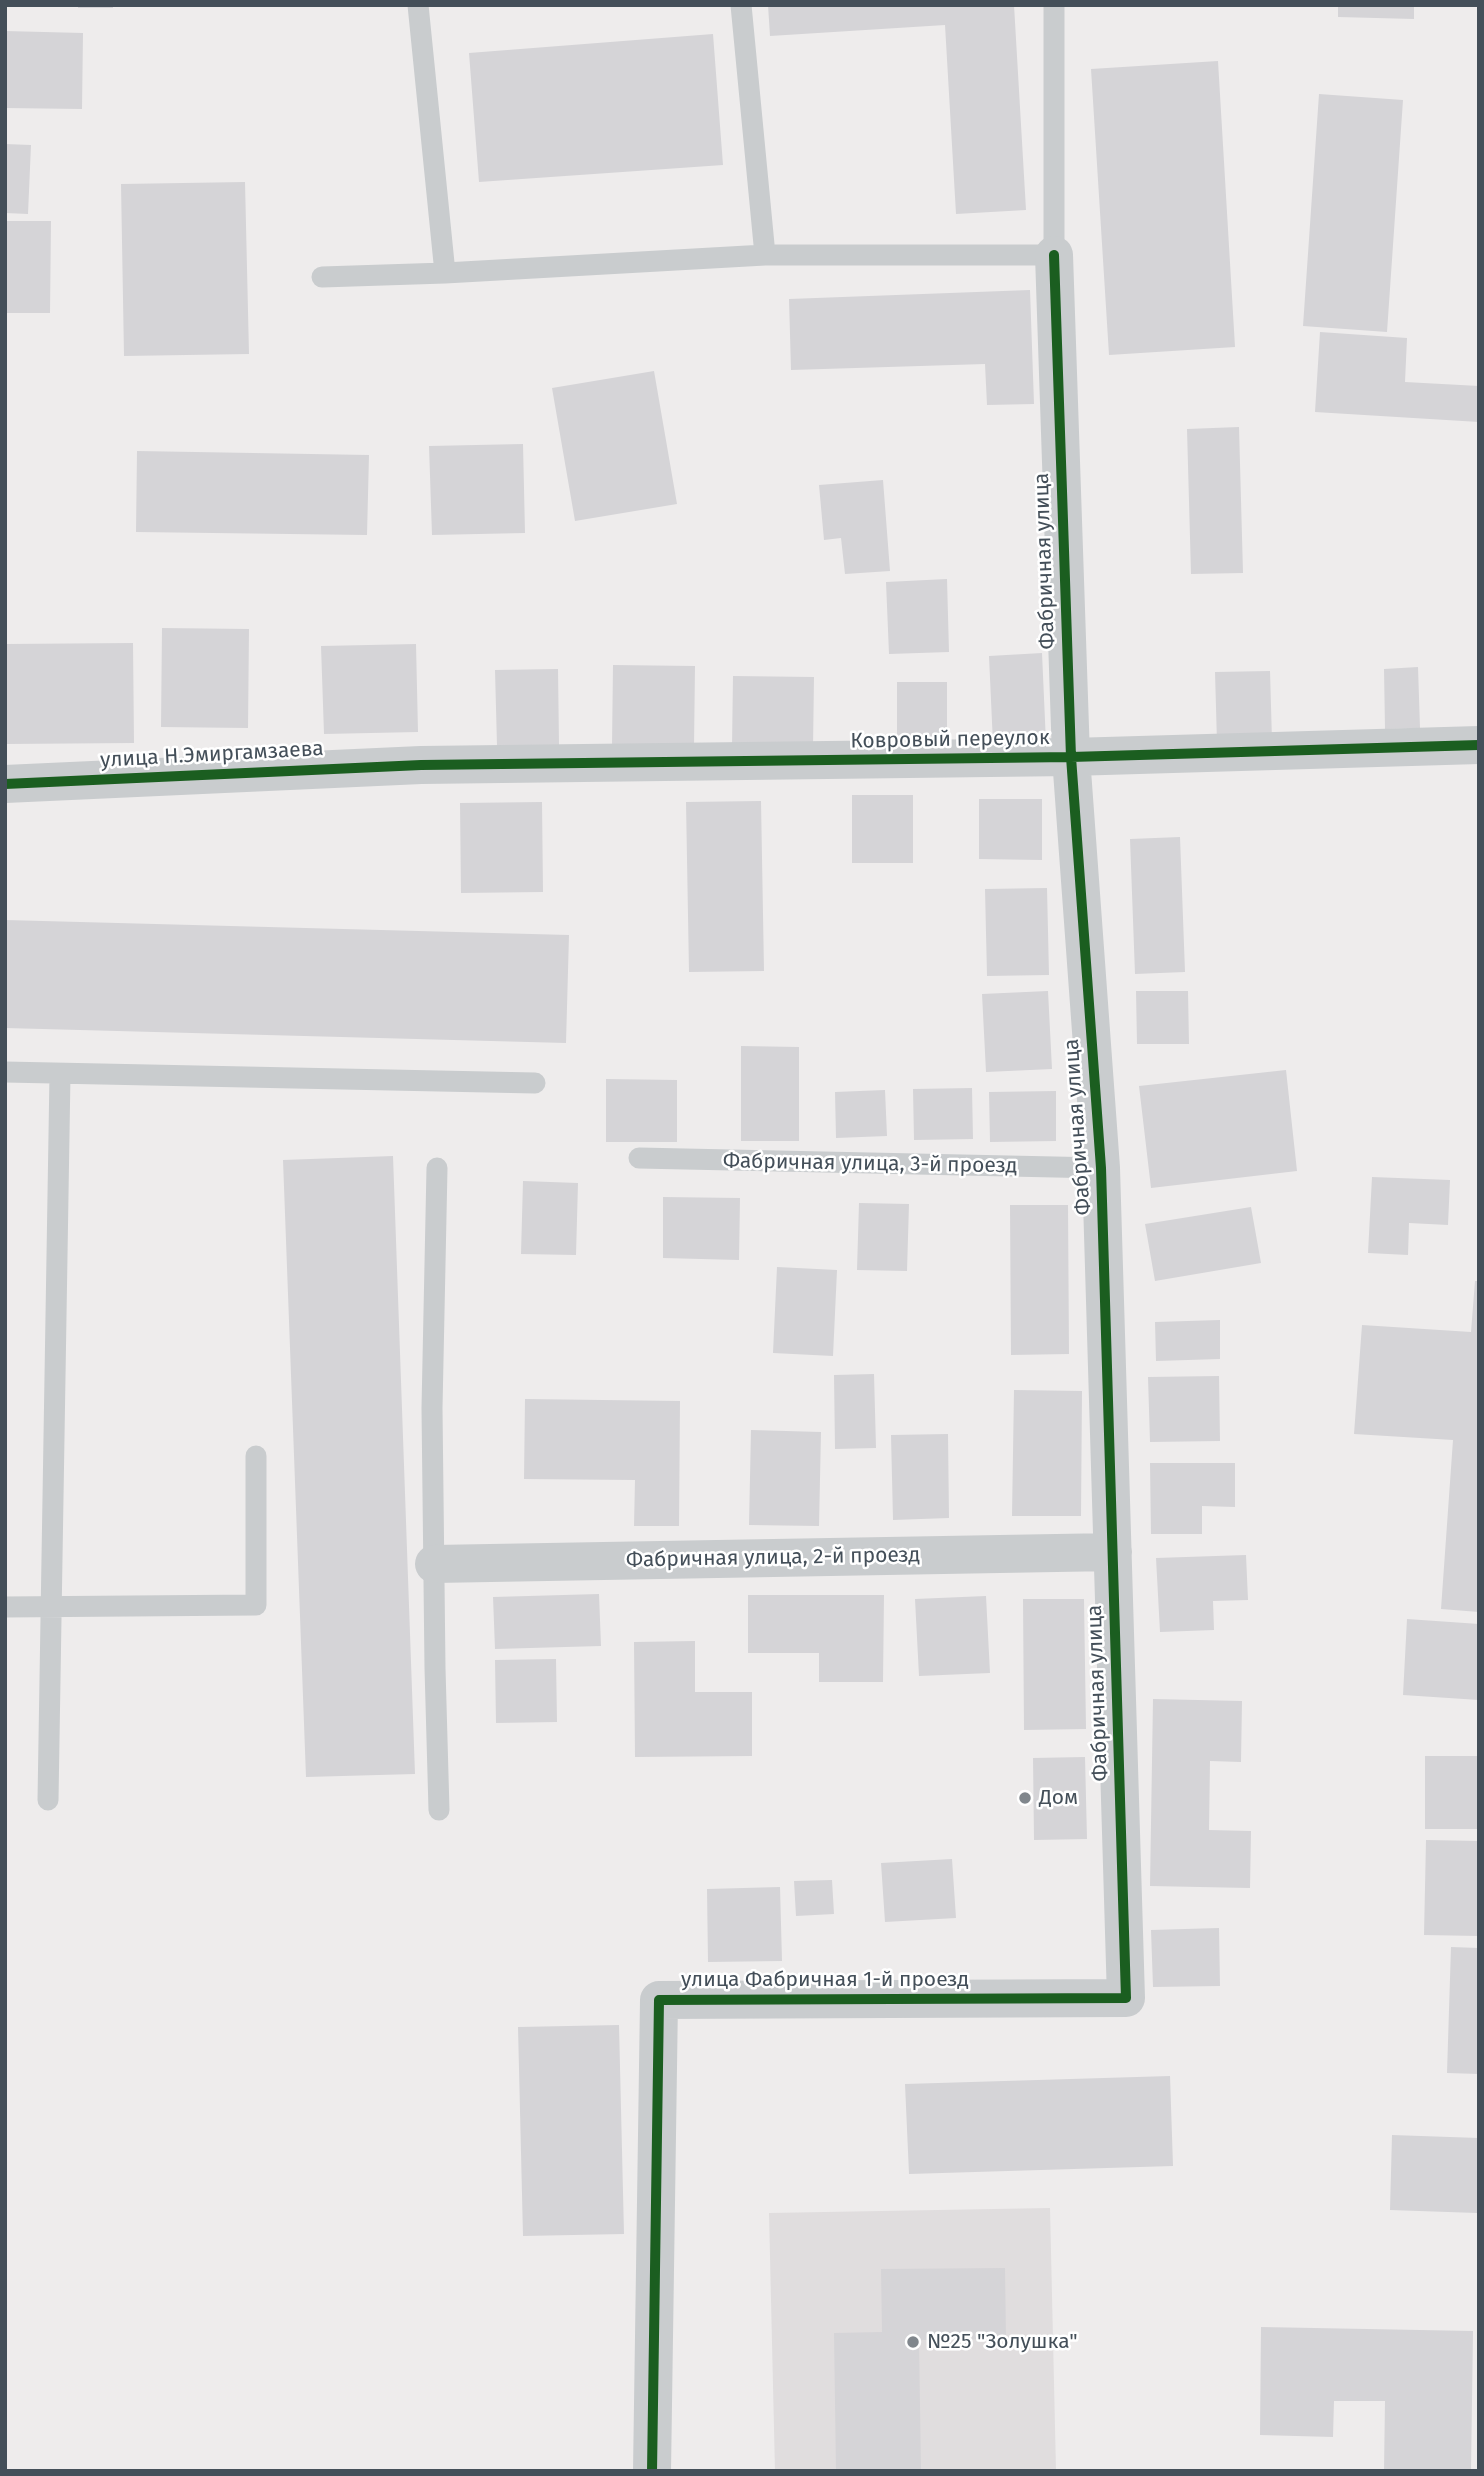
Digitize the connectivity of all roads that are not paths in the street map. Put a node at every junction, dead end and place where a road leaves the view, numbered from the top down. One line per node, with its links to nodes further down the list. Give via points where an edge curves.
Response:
1 (418, 5): 6 (lane)
2 (741, 5): 4 (lane)
3 (1054, 5): 5 (lane, Фабричная улица)
4 (765, 255): 5 (lane); 6 (lane)
5 (1054, 255): 9 (street, Фабричная улица)
6 (445, 273): 7 (lane)
7 (322, 277)
8 (1479, 745): 9 (street, Ковровый переулок)
9 (1071, 757): 10 (street, Ковровый переулок); 17 (street, Фабричная улица)
10 (421, 765): 11 (street, улица Н.Эмиргамзаева)
11 (5, 784)
12 (5, 1072): 13 (lane)
13 (60, 1074): 14 (lane); 22 (lane)
14 (535, 1083)
15 (639, 1158): 17 (lane, Фабричная улица, 3-й проезд)
16 (437, 1168): 20 (lane)
17 (1101, 1168): 19 (street, Фабричная улица)
18 (256, 1456): 22 (lane, via 256,1605)
19 (1112, 1552): 20 (street, Фабричная улица, 2-й проезд); 25 (street, Фабричная улица)
20 (434, 1564): 24 (lane)
21 (5, 1607): 22 (lane)
22 (51, 1607): 23 (lane)
23 (48, 1800)
24 (439, 1810)
25 (1126, 1998): 26 (street, улица Фабричная 1-й проезд, via 659,2000)
26 (652, 2471)

